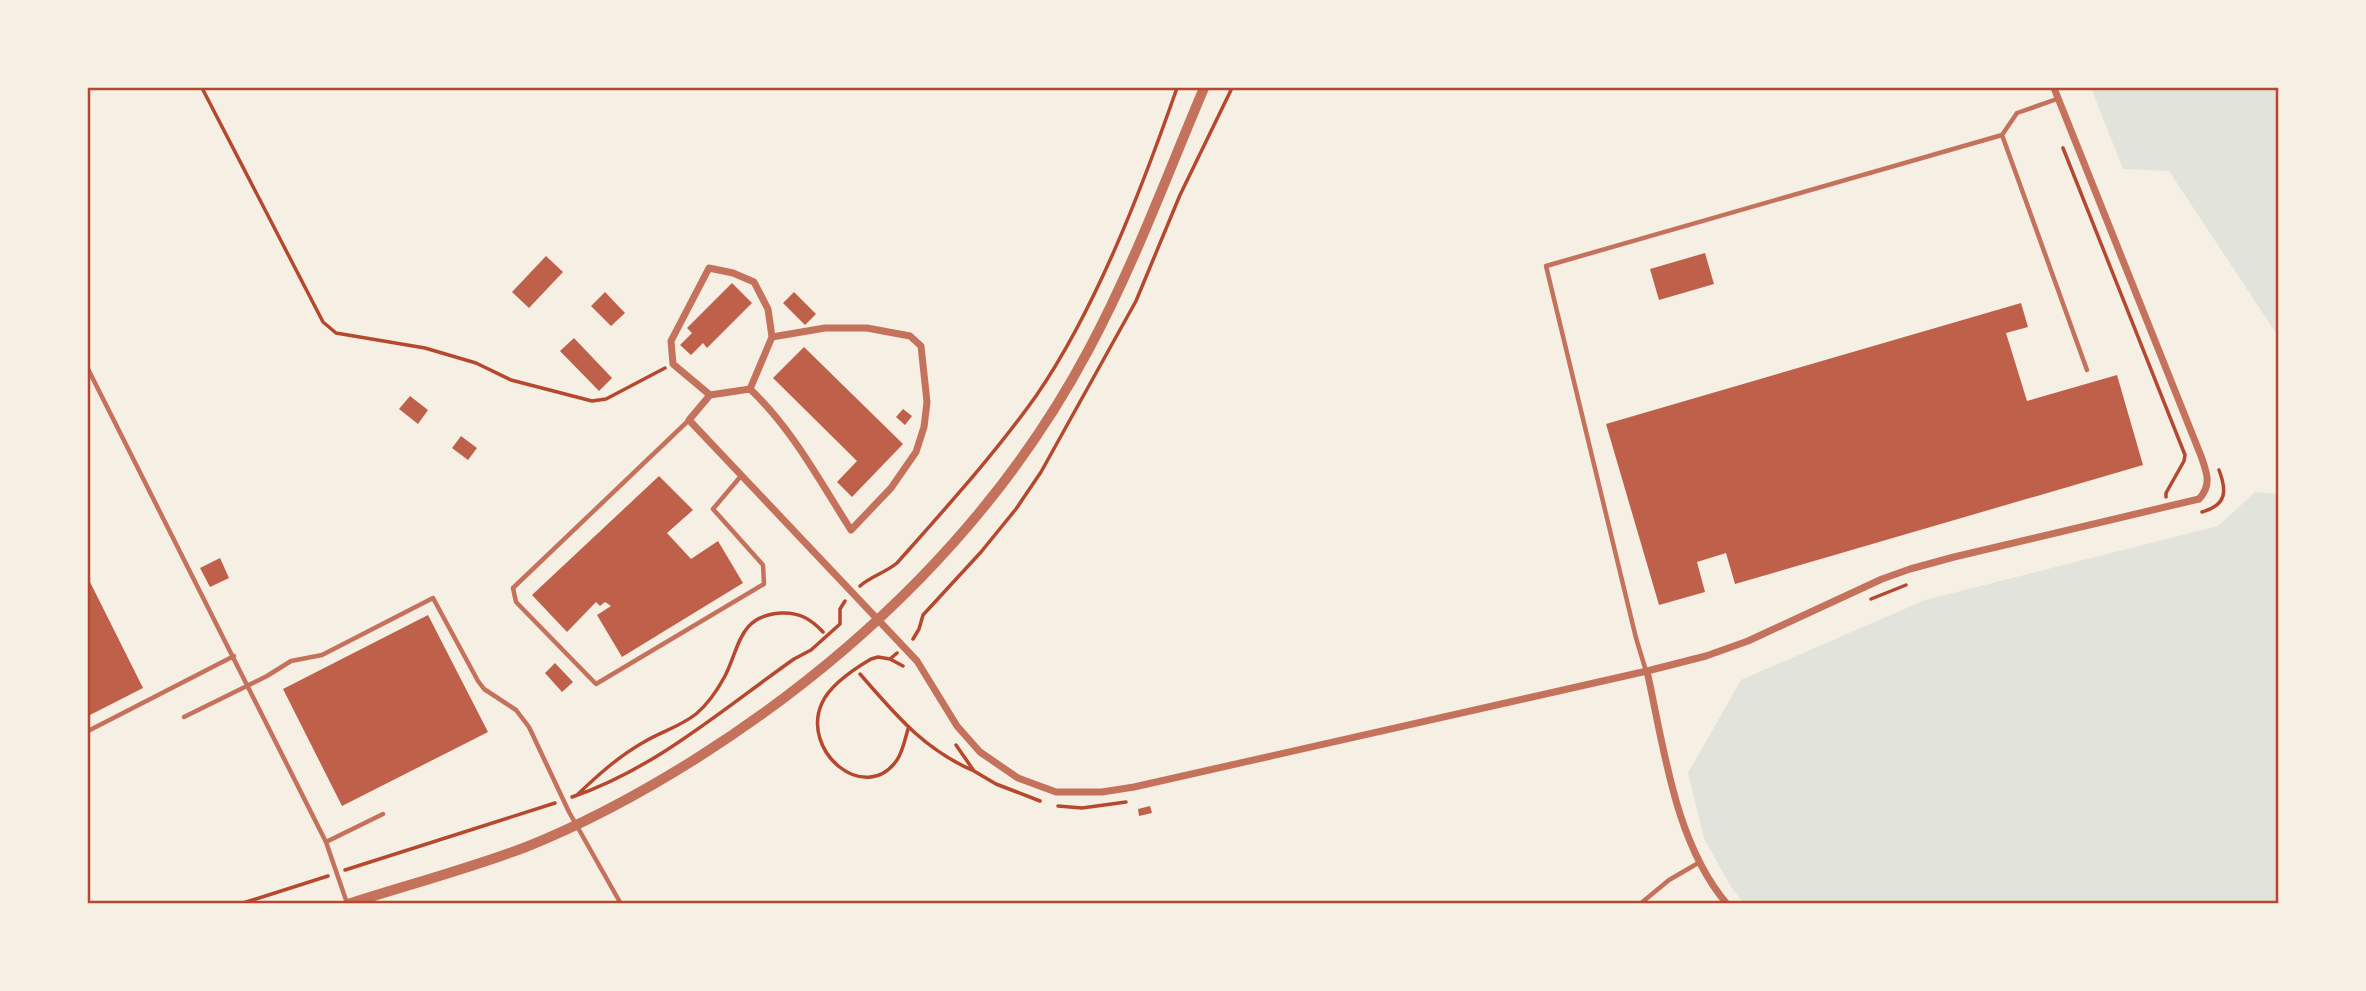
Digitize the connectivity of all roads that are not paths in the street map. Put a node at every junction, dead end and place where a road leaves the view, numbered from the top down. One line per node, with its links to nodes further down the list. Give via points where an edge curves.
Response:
1 (1205, 88): 12 (street, via 1119,290 1061,399 993,497 934,566)
2 (2054, 88): 3 (street)
3 (2058, 98): 4 (lane, via 2017,113); 14 (street, via 2208,477 2205,492 2199,499 1910,569 1748,641)
4 (2003, 135): 7 (lane); 14 (lane, via 1546,266)
5 (772, 337): 8 (street); 8 (street, via 825,328 867,328 910,336 921,346 927,402 916,452 891,488 850,530 792,435); 9 (street, via 768,309 754,282 709,268 671,341 673,364)
6 (88, 369): 13 (lane)
7 (2087, 370)
8 (750, 389): 9 (street)
9 (710, 395): 10 (street)
10 (689, 420): 11 (street); 11 (lane, via 513,588 516,602 596,684 764,584 763,565 713,509)
11 (742, 475): 12 (street)
12 (878, 620): 14 (street, via 931,681 957,726 980,752 1027,782 1056,792 1102,792 1146,784); 19 (street, via 833,661 739,731 668,776)
13 (234, 656): 15 (lane); 17 (lane)
14 (1647, 671): 21 (street, via 1686,834)
15 (248, 686): 16 (lane); 19 (lane, via 291,660 322,655 433,598 478,681 516,710 529,727); 20 (lane)
16 (184, 718)
17 (88, 730)
18 (383, 814): 20 (lane)
19 (575, 825): 22 (street, via 514,851); 23 (lane)
20 (326, 842): 22 (lane)
21 (1700, 862): 24 (lane); 25 (street)
22 (348, 904)
23 (621, 904)
24 (1640, 904)
25 (1727, 904)

